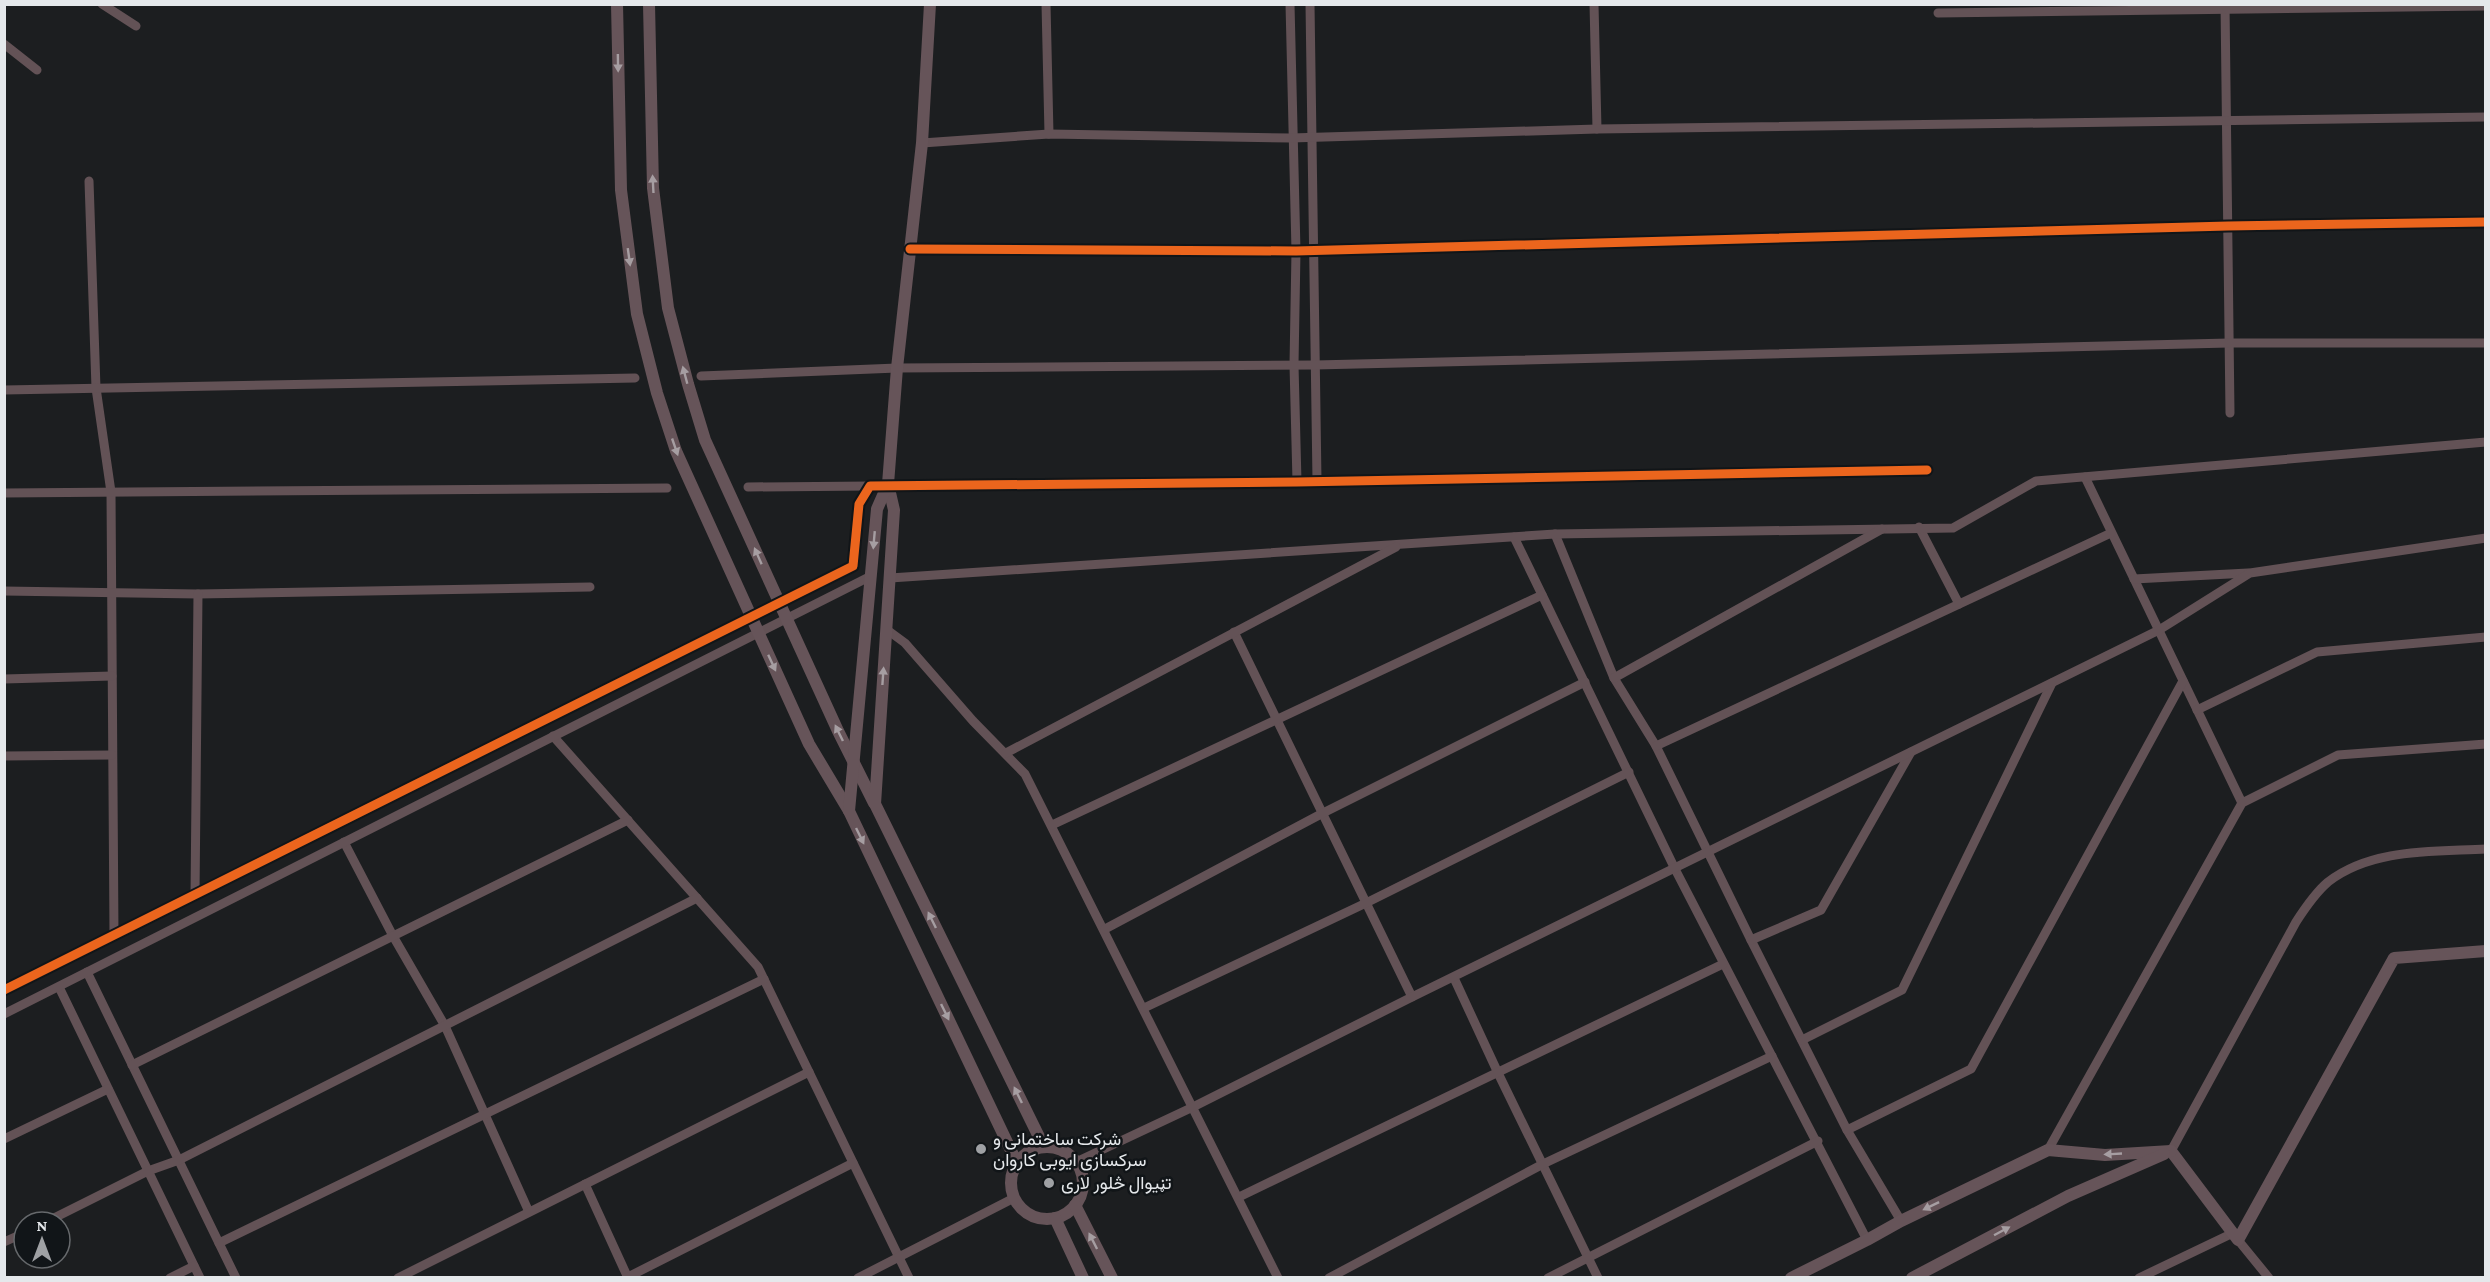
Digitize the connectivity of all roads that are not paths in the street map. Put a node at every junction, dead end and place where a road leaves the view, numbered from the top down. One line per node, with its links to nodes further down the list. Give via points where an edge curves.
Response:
1 (102, 4): 12 (street)
2 (617, 4): 67 (street, one-way to 67, via 621,190 637,314 676,451)
3 (649, 4): 65 (street, one-way to 3, via 705,440 668,308 652,188)
4 (930, 4): 21 (street)
5 (1046, 4): 18 (street)
6 (1290, 4): 20 (street)
7 (1310, 4): 19 (street)
8 (1594, 4): 17 (street)
9 (2486, 6): 10 (street)
10 (2225, 7): 11 (street); 16 (street)
11 (1938, 13)
12 (136, 26)
13 (4, 44): 14 (street)
14 (37, 70)
15 (2486, 117): 16 (street)
16 (2226, 121): 17 (street); 24 (street)
17 (1597, 129): 19 (street)
18 (1049, 134): 20 (street); 21 (street)
19 (1312, 137): 20 (street); 27 (street)
20 (1291, 138): 26 (street)
21 (922, 142): 25 (street)
22 (89, 181): 35 (street)
23 (2486, 222): 24 (street)
24 (2228, 226): 27 (street); 29 (street)
25 (910, 249): 26 (street); 32 (street)
26 (1296, 250): 27 (street); 30 (street)
27 (1314, 250): 31 (street)
28 (2486, 343): 29 (street)
29 (2229, 344): 31 (street); 37 (street)
30 (1294, 365): 31 (street); 32 (street); 42 (street)
31 (1315, 365): 41 (street)
32 (897, 368): 33 (street); 43 (street)
33 (701, 376)
34 (635, 378): 35 (street)
35 (96, 388): 36 (street); 47 (street)
36 (4, 390)
37 (2230, 413)
38 (2486, 442): 40 (street)
39 (1927, 470): 41 (street)
40 (2085, 477): 49 (street, via 2036,481 1953,528); 51 (street)
41 (1317, 481): 42 (street)
42 (1297, 482): 43 (street)
43 (888, 484): 44 (street); 57 (street, one-way to 57, via 877,509); 58 (street, via 894,510)
44 (870, 486): 45 (street); 65 (street, via 859,504 853,566)
45 (748, 487)
46 (667, 488): 47 (street)
47 (111, 492): 48 (street); 62 (street)
48 (4, 493)
49 (1918, 527): 50 (street); 66 (street)
50 (1883, 528): 52 (street); 75 (street)
51 (2111, 533): 59 (street); 66 (street)
52 (1555, 534): 53 (street); 75 (street)
53 (1514, 537): 55 (street); 64 (street)
54 (2486, 538): 56 (street)
55 (1401, 544): 58 (street); 72 (street)
56 (2250, 573): 59 (street); 70 (street)
57 (871, 576): 68 (street); 89 (street)
58 (890, 578): 69 (street)
59 (2134, 579): 70 (street)
60 (590, 587): 63 (street)
61 (4, 591): 62 (street)
62 (112, 591): 63 (street); 74 (street)
63 (198, 594): 101 (street)
64 (1542, 595): 78 (street); 81 (street)
65 (779, 603): 67 (street); 68 (street)
66 (1959, 604): 84 (street)
67 (751, 617): 71 (street); 101 (street)
68 (787, 618): 71 (street); 89 (street, one-way to 68)
69 (886, 629): 86 (street, via 905,643 973,722); 92 (street, one-way to 69)
70 (2159, 630): 77 (street); 79 (street)
71 (758, 632): 82 (street); 93 (street, one-way to 93, via 809,744)
72 (1234, 632): 81 (street); 86 (street)
73 (2486, 637): 80 (street, via 2317,651)
74 (112, 676): 76 (street); 87 (street)
75 (1614, 678): 84 (street)
76 (4, 679)
77 (2183, 681): 80 (street); 127 (street, via 1971,1069)
78 (1585, 682): 90 (street); 94 (street)
79 (2052, 682): 85 (street); 119 (street, via 1902,990)
80 (2197, 710): 91 (street)
81 (1277, 720): 94 (street); 96 (street)
82 (553, 736): 95 (street); 97 (street)
83 (2486, 744): 91 (street, via 2338,755)
84 (1656, 746): 99 (street)
85 (1911, 752): 99 (street); 107 (street, via 1821,910)
86 (1006, 753): 96 (street, via 1025,774)
87 (112, 755): 88 (street); 105 (street)
88 (4, 756)
89 (853, 761): 92 (street); 93 (street)
90 (1629, 772): 100 (street); 103 (street)
91 (2242, 803): 131 (street)
92 (875, 804): 130 (street, one-way to 92)
93 (849, 812): 136 (street, one-way to 136)
94 (1323, 813): 103 (street); 104 (street)
95 (628, 820): 102 (street); 106 (street)
96 (1052, 825): 104 (street)
97 (344, 842): 106 (street); 110 (street)
98 (2486, 849): 132 (street, via 2391,855 2357,865 2328,882 2296,922)
99 (1707, 852): 100 (street); 107 (street)
100 (1674, 869): 109 (street); 111 (street)
101 (195, 895): 105 (street)
102 (697, 898): 112 (street, via 758,967); 118 (street)
103 (1366, 903): 115 (street); 116 (street)
104 (1105, 929): 116 (street)
105 (114, 936): 114 (street)
106 (393, 936): 118 (street); 121 (street)
107 (1751, 940): 119 (street)
108 (2486, 951): 147 (street, via 2394,958)
109 (1724, 964): 120 (street); 123 (street)
110 (87, 972): 113 (street); 121 (street)
111 (1454, 978): 115 (street); 123 (street)
112 (764, 979): 122 (street); 126 (street)
113 (59, 987): 117 (street); 124 (street)
114 (4, 990)
115 (1412, 997): 125 (street)
116 (1144, 1008): 125 (street)
117 (4, 1014)
118 (445, 1026): 126 (street); 133 (street)
119 (1802, 1040): 127 (street)
120 (1772, 1056): 129 (street); 137 (street)
121 (132, 1065): 133 (street)
122 (809, 1072): 135 (street); 139 (street)
123 (1498, 1073): 137 (street); 140 (street)
124 (108, 1089): 128 (street); 138 (street)
125 (1194, 1107): 134 (street); 140 (street)
126 (484, 1115): 144 (street); 149 (street)
127 (1847, 1130): 146 (street)
128 (4, 1139)
129 (1818, 1141): 148 (street); 150 (street)
130 (1044, 1147): 134 (street, via 1058,1148); 136 (street, via 1025,1154)
131 (2048, 1150): 132 (street, one-way to 131, via 2105,1155); 146 (street, one-way to 146)
132 (2171, 1150): 147 (street); 167 (street, one-way to 132, via 2068,1196)
133 (179, 1160): 138 (street); 149 (street)
134 (1076, 1162): 142 (street, via 1083,1184)
135 (853, 1163): 151 (street); 153 (street)
136 (1017, 1163): 141 (street, via 1012,1174)
137 (1543, 1164): 150 (street); 163 (street)
138 (148, 1171): 143 (street); 152 (street)
139 (585, 1184): 144 (street); 153 (street)
140 (1239, 1197): 162 (street)
141 (1014, 1198): 145 (street, via 1031,1215); 151 (street)
142 (1075, 1205): 145 (street); 161 (street, one-way to 142)
143 (70, 1210)
144 (529, 1212): 157 (street)
145 (1055, 1218): 160 (street)
146 (1901, 1221): 148 (street)
147 (2236, 1236): 168 (street); 169 (street)
148 (1868, 1240): 166 (street)
149 (219, 1243): 156 (street)
150 (1589, 1256): 164 (street); 165 (street)
151 (898, 1257): 158 (street); 159 (street)
152 (194, 1266): 154 (street); 155 (street)
153 (628, 1277)
154 (170, 1278)
155 (200, 1278)
156 (236, 1278)
157 (398, 1278)
158 (858, 1278)
159 (909, 1278)
160 (1083, 1278)
161 (1112, 1278)
162 (1278, 1278)
163 (1329, 1278)
164 (1548, 1278)
165 (1598, 1278)
166 (1791, 1278)
167 (1912, 1278)
168 (2139, 1278)
169 (2269, 1278)

